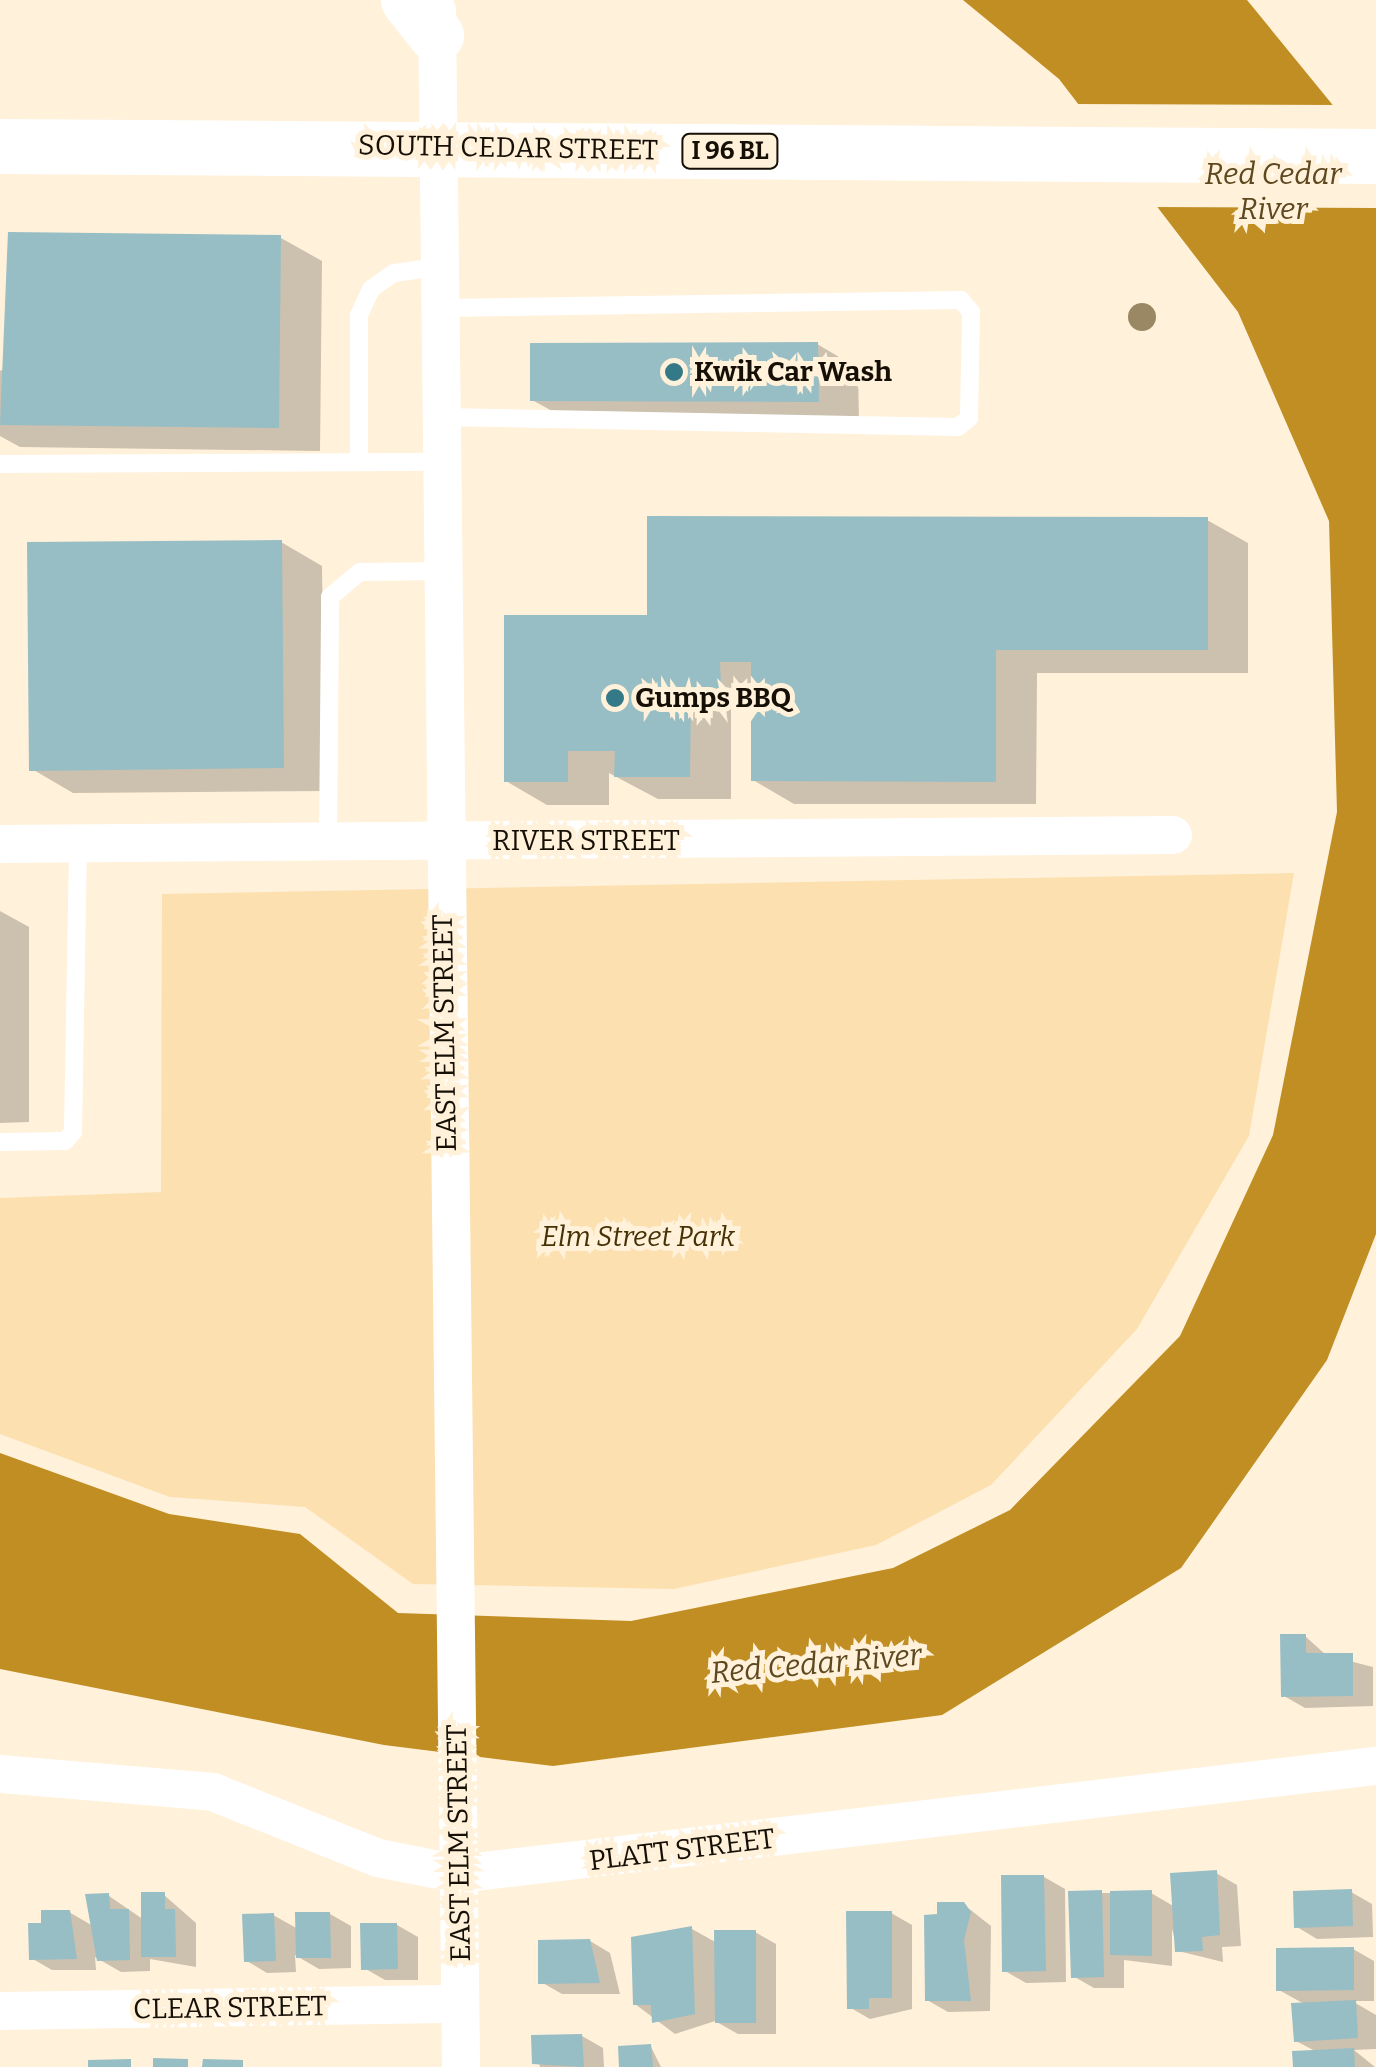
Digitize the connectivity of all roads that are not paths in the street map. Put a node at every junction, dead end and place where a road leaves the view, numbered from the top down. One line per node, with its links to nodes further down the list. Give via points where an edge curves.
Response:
1 (427, 12): 3 (street, EAST ELM STREET)
2 (0, 146): 3 (main road, SOUTH CEDAR STREET / I 96 BL)
3 (440, 146): 4 (main road, SOUTH CEDAR STREET / I 96 BL); 5 (street, EAST ELM STREET)
4 (1376, 156)
5 (443, 266): 6 (street, EAST ELM STREET); 8 (lane, via 394,273 370,289 359,315)
6 (443, 308): 7 (street, EAST ELM STREET); 7 (lane, via 961,300 971,312 969,418 958,428)
7 (442, 416): 9 (street, EAST ELM STREET)
8 (359, 462): 9 (lane); 10 (lane)
9 (443, 462): 11 (street, EAST ELM STREET)
10 (0, 464)
11 (442, 570): 13 (street, EAST ELM STREET); 14 (lane, via 360,572 330,597)
12 (1172, 835): 13 (street, RIVER STREET)
13 (442, 841): 14 (street, RIVER STREET); 20 (street, EAST ELM STREET)
14 (328, 842): 15 (street, RIVER STREET)
15 (78, 843): 16 (street, RIVER STREET); 17 (lane, via 73,1132 65,1141)
16 (0, 844)
17 (0, 1142)
18 (1376, 1766): 20 (street, PLATT STREET)
19 (0, 1774): 20 (street, PLATT STREET, via 213,1792 378,1858)
20 (458, 1874): 21 (street, EAST ELM STREET)
21 (460, 2004): 22 (street, CLEAR STREET); 23 (street, EAST ELM STREET)
22 (0, 2012)
23 (461, 2067)

